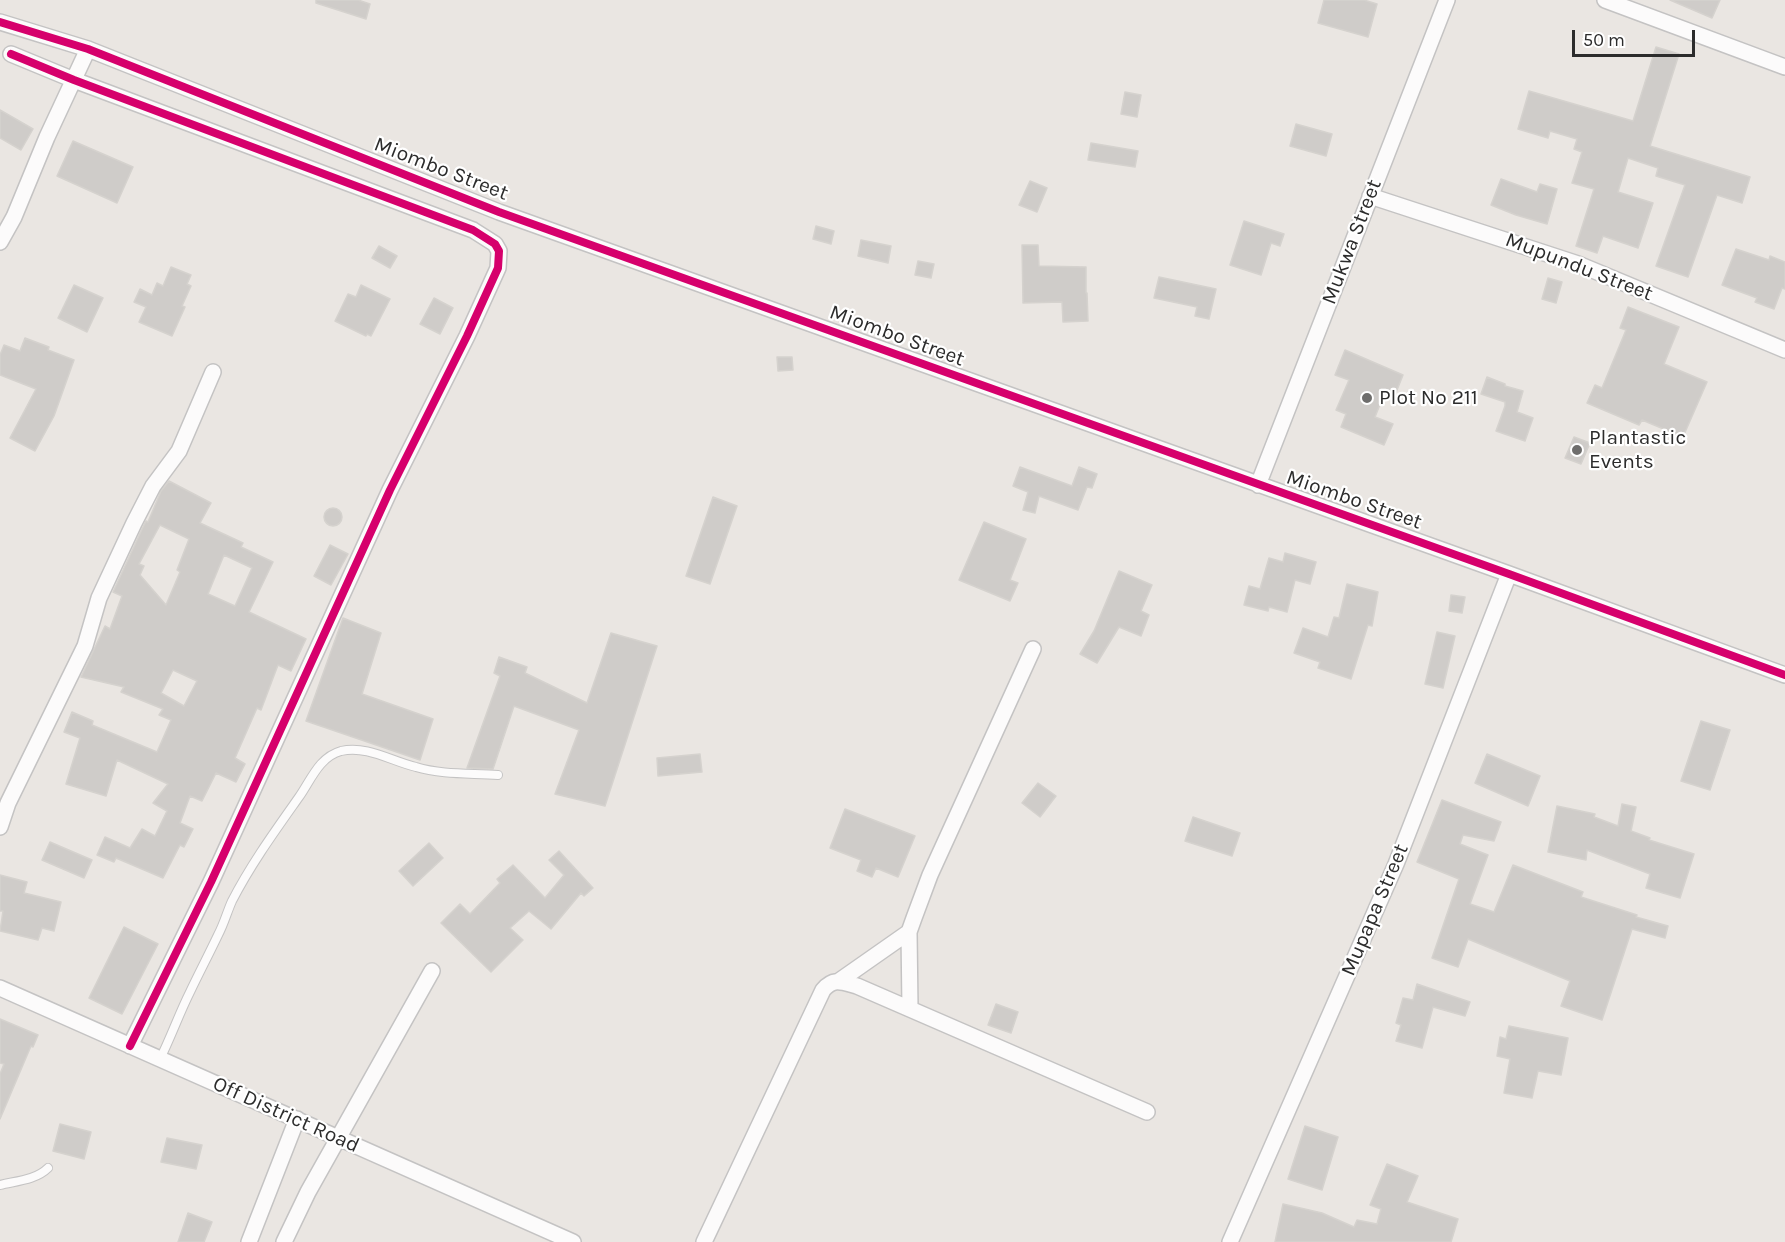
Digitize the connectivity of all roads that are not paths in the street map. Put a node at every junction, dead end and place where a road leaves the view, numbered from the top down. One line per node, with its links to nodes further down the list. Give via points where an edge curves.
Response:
1 (1447, 0): 8 (street, Mukwa Street)
2 (1605, 0): 6 (street)
3 (0, 21): 4 (street, Miombo Street)
4 (88, 50): 7 (street); 12 (street, Miombo Street, via 499,212)
5 (11, 54): 7 (street)
6 (1785, 67)
7 (74, 80): 9 (street); 23 (street, via 474,230 499,251 498,268 467,336 390,490 211,882)
8 (1370, 196): 10 (street, Mupundu Street, via 1578,264); 12 (street, Mukwa Street)
9 (0, 243)
10 (1785, 350)
11 (213, 372): 17 (street, via 179,451 153,486 134,523 99,598 85,646)
12 (1258, 485): 13 (street, Miombo Street)
13 (1509, 574): 15 (street, Miombo Street); 34 (street, Mupapa Street, via 1396,864)
14 (1033, 649): 18 (street, via 930,875)
15 (1785, 675)
16 (498, 775): 24 (lane, via 417,768 356,749 324,760 260,851 231,902)
17 (0, 827)
18 (909, 932): 20 (street); 22 (street)
19 (432, 971): 27 (street)
20 (839, 981): 22 (street); 33 (street, via 823,990)
21 (0, 988): 23 (street, Off District Road)
22 (910, 1008): 25 (street)
23 (130, 1046): 24 (street, Off District Road)
24 (160, 1059): 26 (street, Off District Road)
25 (1147, 1112)
26 (297, 1119): 27 (street, Off District Road); 30 (street)
27 (339, 1138): 31 (street); 32 (street, Off District Road)
28 (48, 1168): 29 (lane, via 28,1179)
29 (0, 1185)
30 (249, 1242)
31 (284, 1242)
32 (573, 1242)
33 (704, 1242)
34 (1230, 1242)

